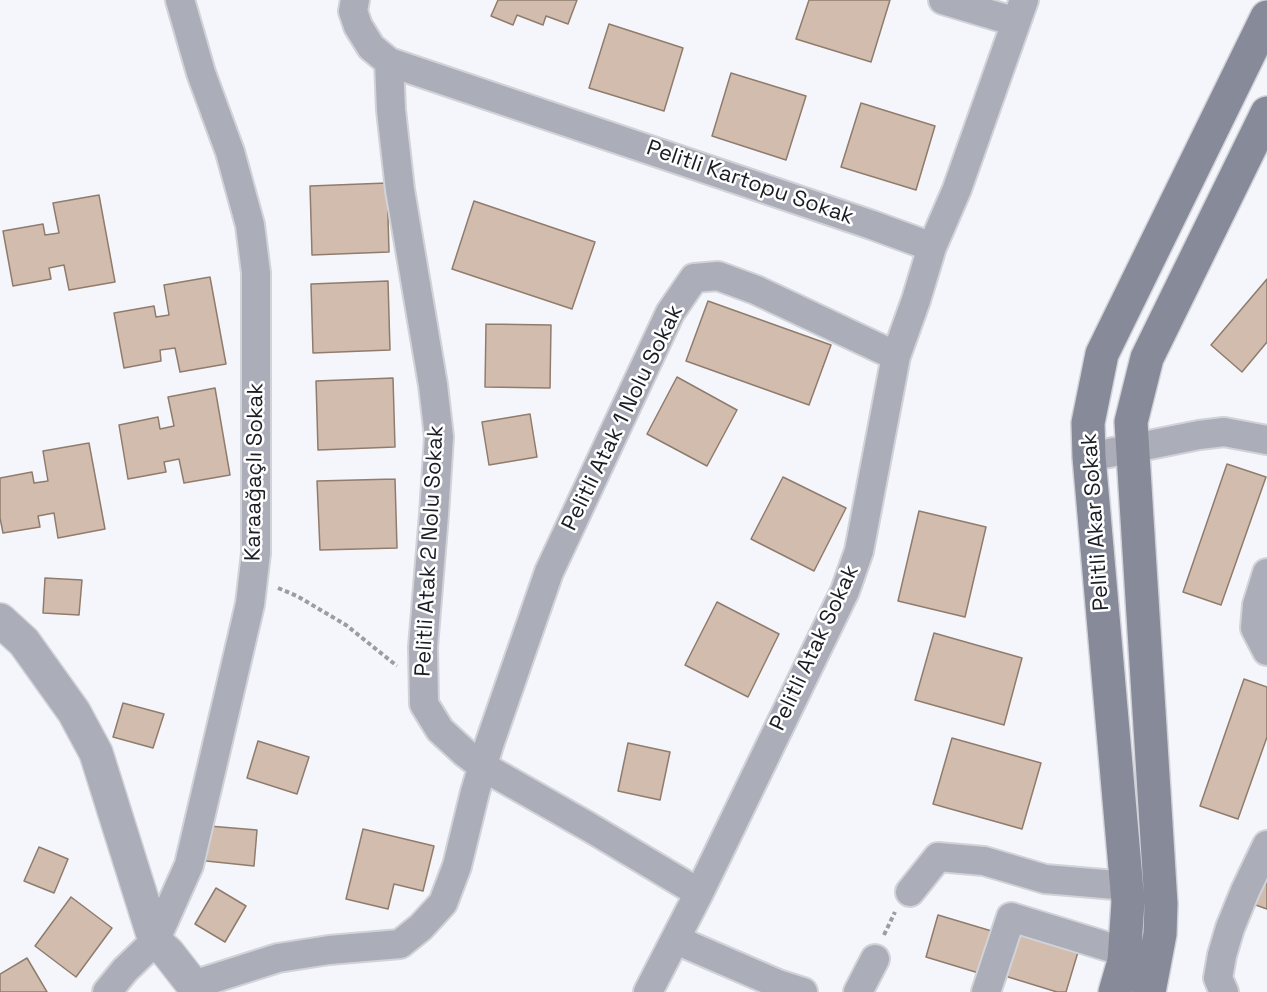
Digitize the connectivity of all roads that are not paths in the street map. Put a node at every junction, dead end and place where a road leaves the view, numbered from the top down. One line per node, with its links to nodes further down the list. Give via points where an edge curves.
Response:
1 (180, 0): 22 (street, Karaağaçlı Sokak, via 250,225 256,273 256,553 250,604 189,865)
2 (355, 0): 6 (street, Pelitli Kartopu Sokak, via 353,11 358,26 371,47)
3 (943, 0): 4 (street)
4 (1019, 11): 8 (street, via 957,189)
5 (1267, 17): 12 (main road, Pelitli Akar Sokak, via 1102,354 1088,423)
6 (389, 62): 8 (street, Pelitli Kartopu Sokak); 16 (street, Pelitli Atak 2 Nolu Sokak, via 390,110 400,190 439,437 423,647 424,704 440,730)
7 (1267, 113): 11 (main road, Pelitli Akar Sokak, via 1147,358 1131,422)
8 (932, 247): 9 (street, Pelitli Atak Sokak)
9 (896, 356): 16 (street, Pelitli Atak 1 Nolu Sokak, via 756,290 718,276 694,278 670,313 549,572); 20 (street, Pelitli Atak Sokak, via 859,551 845,591)
10 (1267, 440): 11 (street, via 1224,432)
11 (1133, 448): 12 (street); 33 (main road, Pelitli Akar Sokak, via 1161,904 1160,934)
12 (1089, 457): 18 (main road, Pelitli Akar Sokak)
13 (1267, 573): 15 (street, via 1257,606)
14 (0, 620): 22 (street, via 24,642 74,712 96,753)
15 (1261, 640)
16 (482, 766): 20 (street); 26 (street, Pelitli Atak 1 Nolu Sokak, via 457,866 443,903 400,944 278,958)
17 (1266, 852): 25 (street, via 1230,928 1221,955)
18 (1127, 886): 19 (street, via 1045,879 984,861 938,857); 23 (main road, Pelitli Akar Sokak)
19 (909, 892)
20 (699, 893): 21 (street, Pelitli Atak Sokak)
21 (676, 938): 28 (street, Pelitli Atak Sokak); 29 (street)
22 (155, 941): 26 (street); 27 (street)
23 (1125, 952): 31 (street, via 1011,917); 32 (main road, Pelitli Akar Sokak)
24 (875, 958): 30 (street)
25 (1221, 985)
26 (194, 988)
27 (107, 992)
28 (648, 992)
29 (803, 992)
30 (858, 992)
31 (986, 992)
32 (1114, 992)
33 (1149, 992)

